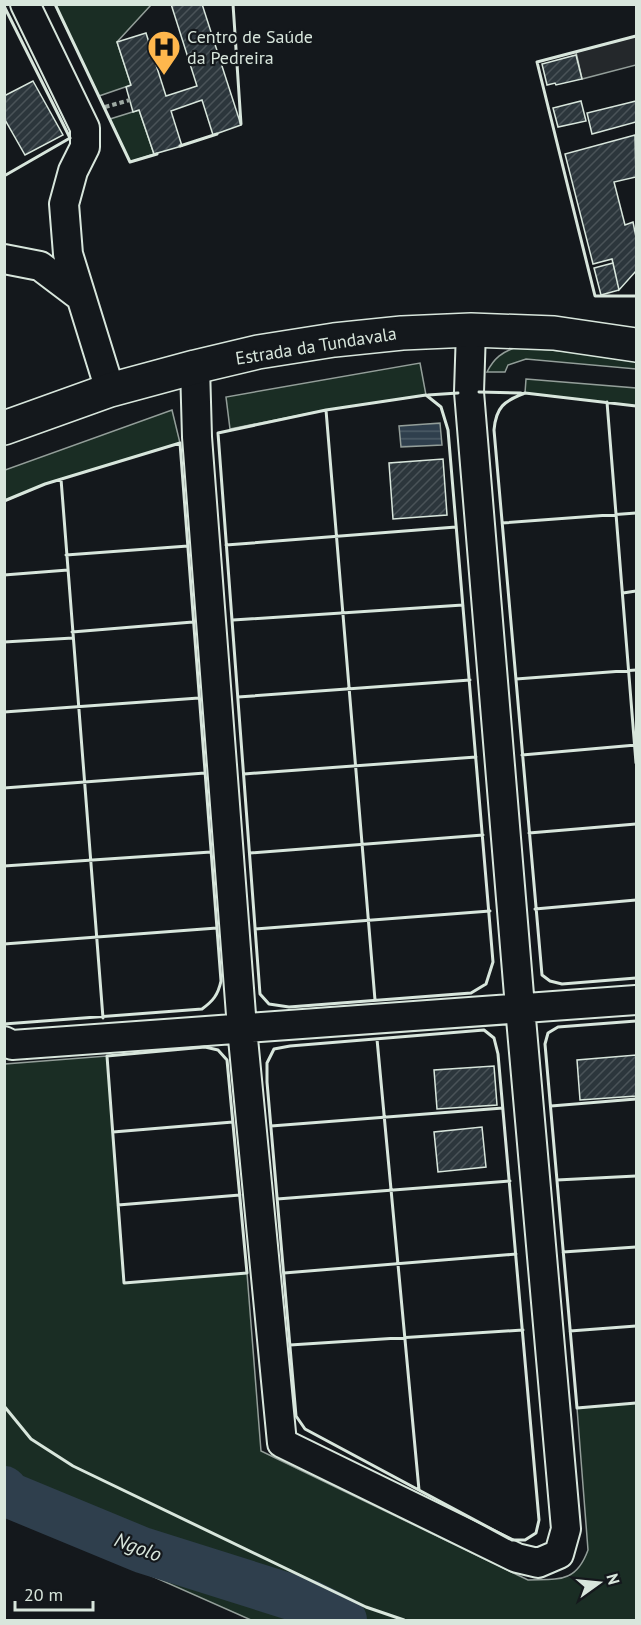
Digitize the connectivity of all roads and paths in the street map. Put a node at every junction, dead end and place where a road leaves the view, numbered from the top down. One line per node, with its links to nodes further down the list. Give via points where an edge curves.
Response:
1 (25, 4): 3 (street, via 85,128 85,147 64,204 68,254)
2 (4, 259): 3 (street, via 40,266)
3 (81, 297): 7 (street)
4 (471, 330): 5 (main road, Estrada da Tundavala, via 554,333); 6 (main road, Estrada da Tundavala, via 334,340); 10 (street, via 469,392)
5 (636, 345)
6 (195, 367): 7 (main road, Estrada da Tundavala); 11 (street)
7 (110, 390): 8 (main road, Estrada da Tundavala)
8 (4, 428)
9 (636, 1000): 10 (street)
10 (520, 1007): 11 (street); 11 (street, via 566,1529 559,1554 538,1563 517,1557 282,1443)
11 (242, 1028): 12 (street, via 12,1046)
12 (4, 1041)

